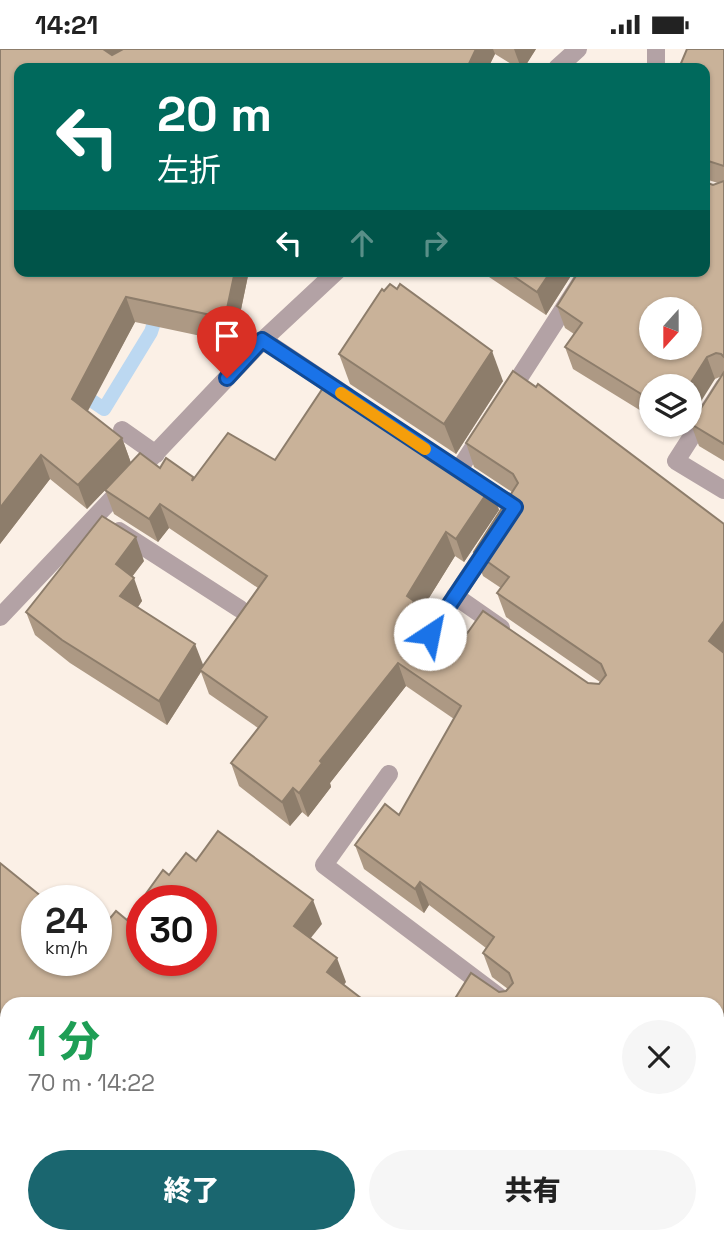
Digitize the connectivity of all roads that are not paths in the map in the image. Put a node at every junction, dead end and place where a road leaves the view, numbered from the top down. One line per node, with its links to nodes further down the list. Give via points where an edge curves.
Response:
1 (578, 49): 2 (street)
2 (563, 63)
3 (330, 277): 5 (street)
4 (584, 277): 12 (street, via 498,410 452,467 515,507)
5 (262, 340): 7 (street); 9 (street)
6 (724, 386): 10 (street, via 676,461)
7 (366, 409)
8 (121, 430): 9 (street)
9 (156, 454): 11 (street)
10 (724, 490)
11 (96, 516): 13 (street); 14 (street)
12 (456, 596): 15 (street); 16 (street)
13 (240, 609)
14 (0, 617)
15 (430, 634)
16 (512, 635)
17 (389, 774): 18 (street, via 324,865)
18 (499, 997)

